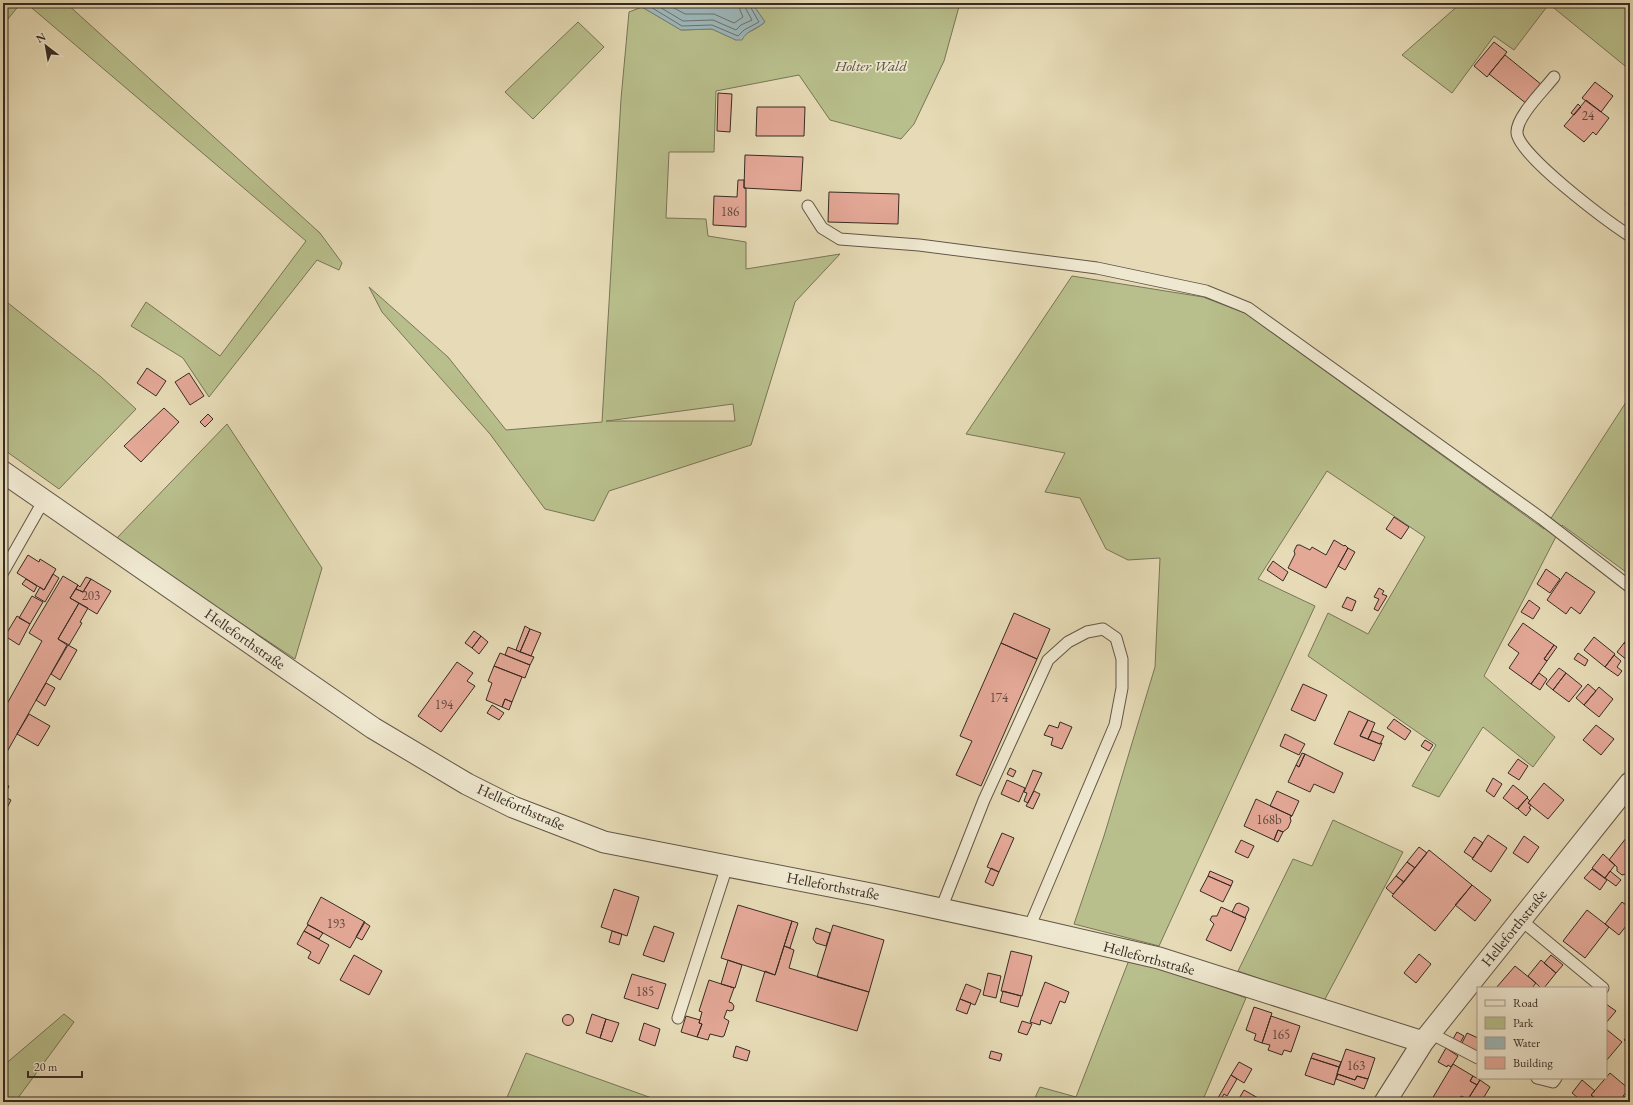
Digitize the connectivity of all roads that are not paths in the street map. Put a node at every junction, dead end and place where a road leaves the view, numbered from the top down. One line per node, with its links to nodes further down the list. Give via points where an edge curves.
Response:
1 (1554, 77): 3 (lane, via 1518,125 1519,142 1535,160 1590,208)
2 (808, 206): 7 (lane, via 822,228 840,239 919,245 1097,268 1206,291 1248,308 1534,514)
3 (1630, 236)
4 (3, 472): 5 (street, Helleforthstraße)
5 (44, 500): 6 (lane); 9 (street, Helleforthstraße, via 373,728 467,784 514,807 604,842)
6 (3, 572)
7 (1630, 587)
8 (1630, 783): 11 (street, Helleforthstraße)
9 (727, 866): 10 (street, Helleforthstraße); 14 (lane)
10 (941, 908): 12 (street, Helleforthstraße); 12 (lane, via 984,800 1048,660 1068,642 1087,632 1103,629 1116,638 1122,659 1122,688 1115,725)
11 (1521, 920): 13 (lane); 15 (street, Helleforthstraße)
12 (1029, 928): 15 (street, Helleforthstraße, via 1159,958)
13 (1601, 987)
14 (678, 1018)
15 (1426, 1038): 16 (lane); 19 (street)
16 (1477, 1058)
17 (1541, 1079): 18 (lane, via 1553,1082)
18 (1555, 1079)
19 (1385, 1102)

